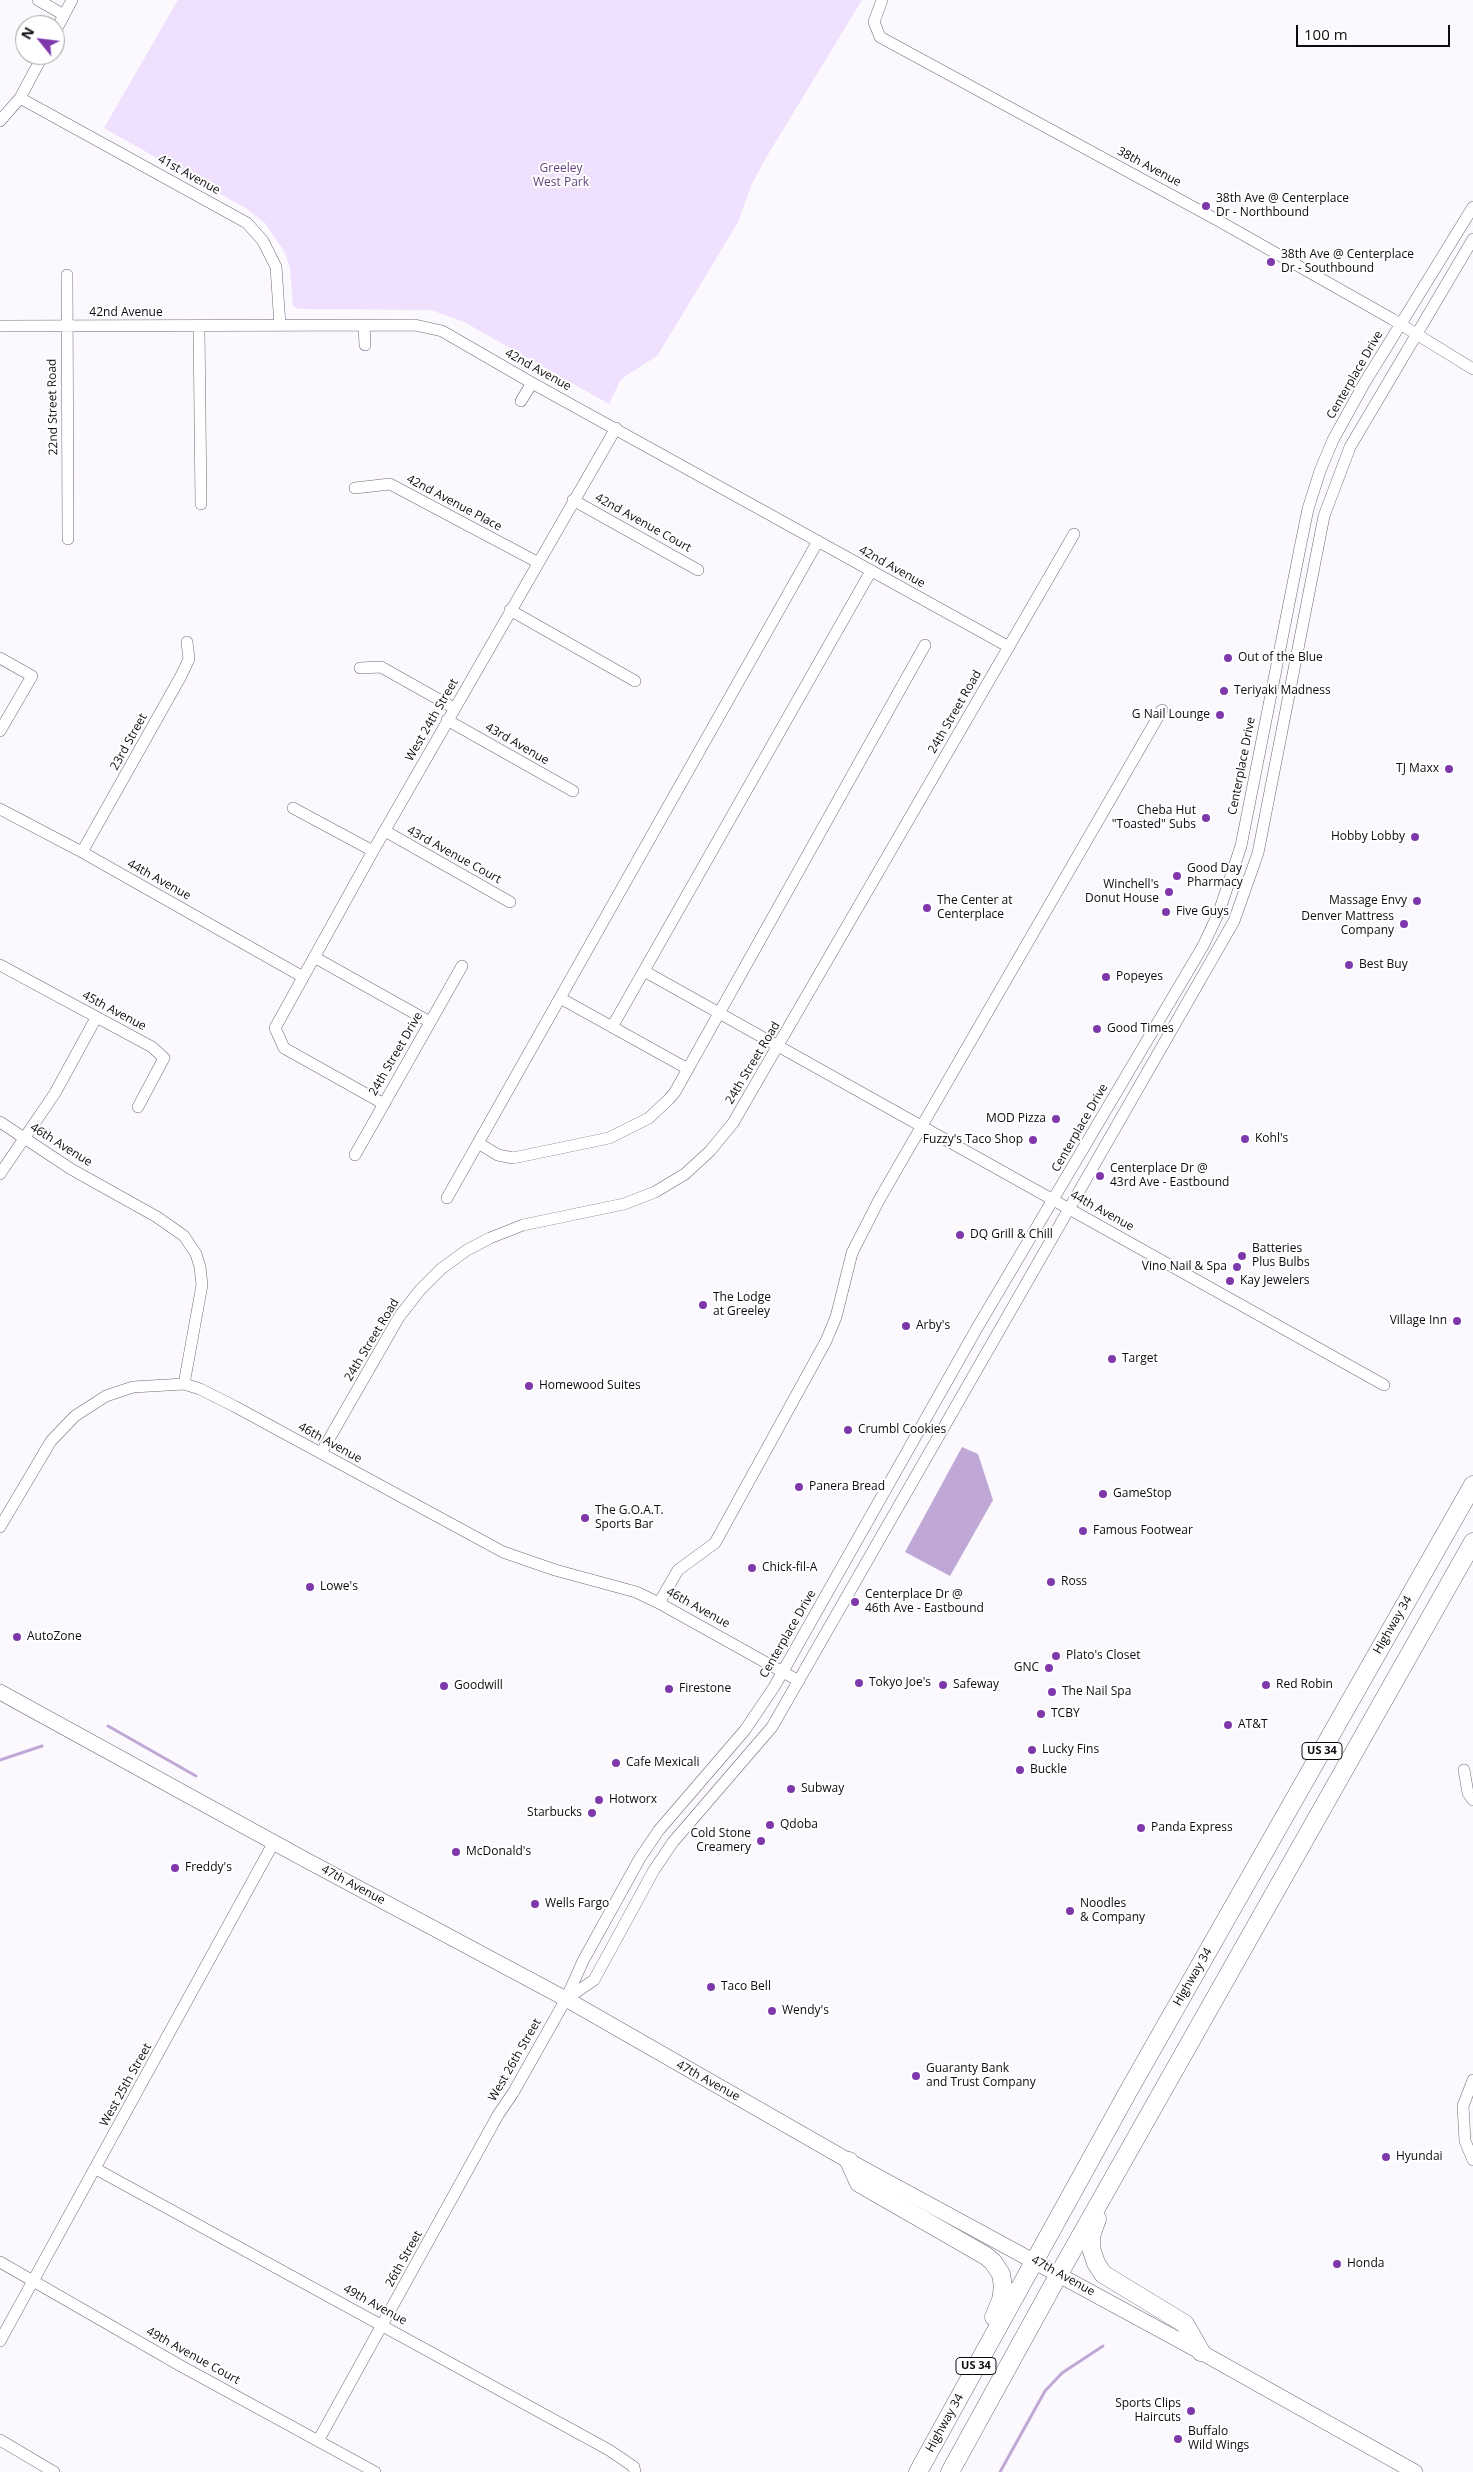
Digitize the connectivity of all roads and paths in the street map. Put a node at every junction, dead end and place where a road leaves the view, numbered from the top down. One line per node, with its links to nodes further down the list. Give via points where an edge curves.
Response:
1 (38, 0): 4 (street)
2 (72, 0): 4 (street)
3 (882, 0): 11 (street, 38th Avenue, via 874,22 880,37)
4 (64, 15)
5 (38, 65): 6 (street)
6 (20, 98): 7 (street); 12 (street, 41st Avenue, via 247,223 263,241 276,268)
7 (0, 121)
8 (1473, 207): 11 (street, Centerplace Drive)
9 (1473, 239): 17 (street, Centerplace Drive)
10 (67, 275): 14 (street, 22nd Street Road)
11 (1401, 324): 17 (street, 38th Avenue); 71 (street, Centerplace Drive, via 1333,440 1310,502 1241,846 1220,912)
12 (280, 325): 15 (street, 42nd Avenue); 16 (street, 42nd Avenue)
13 (0, 326): 14 (street, 42nd Avenue)
14 (66, 326): 16 (street, 42nd Avenue); 27 (street, 22nd Street Road)
15 (364, 326): 18 (street); 20 (street, 42nd Avenue, via 415,325 442,331)
16 (199, 327): 25 (street)
17 (1417, 333): 19 (street, 38th Avenue); 72 (street, Centerplace Drive, via 1350,446 1324,516 1258,853 1234,921)
18 (365, 345)
19 (1473, 369)
20 (532, 383): 21 (street); 22 (street, 42nd Avenue)
21 (521, 401)
22 (616, 428): 24 (street, West 24th Street); 28 (street, 42nd Avenue)
23 (355, 488): 29 (street, 42nd Avenue Place, via 390,484)
24 (574, 500): 29 (street, West 24th Street); 30 (street, 42nd Avenue Court)
25 (201, 504)
26 (1074, 534): 35 (street, 24th Street Road)
27 (68, 538)
28 (818, 541): 31 (street, 42nd Avenue); 55 (street)
29 (537, 562): 32 (street, West 24th Street)
30 (698, 570)
31 (871, 571): 35 (street, 42nd Avenue); 53 (street)
32 (510, 610): 38 (street); 39 (street, West 24th Street)
33 (187, 642): 48 (street, 23rd Street, via 189,659 181,676)
34 (925, 645): 56 (street)
35 (1009, 646): 60 (street, 24th Street Road)
36 (0, 658): 42 (street, via 32,676)
37 (360, 668): 39 (street, via 380,667)
38 (635, 681)
39 (454, 708): 41 (street, West 24th Street)
40 (1162, 710): 65 (street)
41 (447, 720): 43 (street, 43rd Avenue); 46 (street, West 24th Street)
42 (0, 731)
43 (573, 791)
44 (293, 808): 47 (street)
45 (0, 809): 48 (street, 44th Avenue)
46 (385, 831): 47 (street, West 24th Street); 49 (street, 43rd Avenue Court)
47 (373, 851): 50 (street, West 24th Street)
48 (82, 852): 54 (street, 44th Avenue)
49 (510, 902)
50 (314, 957): 54 (street, West 24th Street); 58 (street)
51 (0, 965): 57 (street, 45th Avenue)
52 (462, 966): 58 (street, 24th Street Drive)
53 (644, 971): 56 (street, 44th Avenue); 59 (street)
54 (303, 978): 62 (street, West 24th Street, via 275,1028 284,1048)
55 (560, 998): 59 (street); 67 (street)
56 (719, 1013): 60 (street, 44th Avenue); 61 (street)
57 (96, 1018): 63 (street, 45th Avenue, via 152,1047 164,1058); 66 (street, via 55,1093)
58 (430, 1022): 62 (street, 24th Street Drive)
59 (612, 1027): 61 (street)
60 (779, 1047): 65 (street, 44th Avenue); 75 (street, 24th Street Road, via 733,1124 685,1174 655,1192 624,1204 524,1226 490,1238 441,1269 399,1317)
61 (688, 1069): 67 (street, via 675,1092 649,1118 609,1138 513,1158)
62 (384, 1104): 68 (street, 24th Street Drive)
63 (138, 1107)
64 (0, 1122): 66 (street, 46th Avenue)
65 (922, 1126): 71 (street, 44th Avenue); 79 (street, via 852,1253 836,1317 823,1348 715,1542 678,1570)
66 (24, 1139): 69 (street); 73 (street, 46th Avenue, via 157,1217 184,1236 196,1254 202,1285)
67 (478, 1143): 70 (street)
68 (355, 1155)
69 (0, 1174)
70 (446, 1198)
71 (1054, 1200): 72 (street, 44th Avenue); 80 (street, Centerplace Drive, via 934,1403)
72 (1069, 1209): 74 (street, 44th Avenue); 81 (street, Centerplace Drive)
73 (184, 1384): 75 (street, 46th Avenue, via 200,1389); 77 (street, via 133,1387 106,1396 75,1416 51,1441)
74 (1384, 1385)
75 (321, 1453): 79 (street, 46th Avenue, via 503,1552 555,1570 622,1587)
76 (1473, 1485): 94 (highway, Highway 34 / US 34)
77 (0, 1527)
78 (1473, 1542): 90 (highway, US 34)
79 (659, 1603): 80 (street, 46th Avenue)
80 (783, 1672): 81 (street, 46th Avenue); 86 (street, Centerplace Drive, via 745,1730 659,1830 640,1858 583,1961)
81 (799, 1681): 86 (street, Centerplace Drive, via 772,1727 673,1842 654,1870 594,1980)
82 (0, 1692): 85 (main road, 47th Avenue)
83 (1464, 1770): 84 (street, via 1468,1793)
84 (1473, 1800)
85 (274, 1842): 86 (main road, 47th Avenue); 93 (street, West 25th Street)
86 (566, 1999): 87 (street, Centerplace Drive); 92 (main road, 47th Avenue)
87 (555, 2018): 89 (street, West 26th Street)
88 (1473, 2080): 91 (street, via 1463,2106 1465,2141)
89 (498, 2115): 98 (street, 26th Street)
90 (1137, 2136): 96 (highway, US 34); 100 (highway, via 1097,2221 1091,2236 1091,2248 1103,2274 1185,2324)
91 (1473, 2160)
92 (849, 2161): 94 (main road, 47th Avenue); 103 (highway, via 859,2182 986,2256 1001,2274 1001,2300 996,2313)
93 (96, 2169): 97 (street, West 25th Street); 98 (street, 49th Avenue)
94 (1034, 2260): 96 (main road, 47th Avenue); 103 (highway, Highway 34 / US 34)
95 (0, 2262): 97 (street, 49th Avenue Court)
96 (1059, 2274): 100 (main road, 47th Avenue); 108 (highway, US 34)
97 (32, 2282): 99 (street, West 25th Street); 102 (street, 49th Avenue Court)
98 (383, 2325): 102 (street, 26th Street); 106 (street, 49th Avenue, via 609,2450 634,2467)
99 (0, 2341)
100 (1201, 2352): 109 (main road, 47th Avenue)
101 (0, 2440): 104 (street)
102 (318, 2441): 105 (street, 49th Avenue Court)
103 (933, 2446): 107 (highway, Highway 34 / US 34)
104 (54, 2472)
105 (375, 2472)
106 (635, 2472)
107 (918, 2472)
108 (950, 2472)
109 (1415, 2472)

